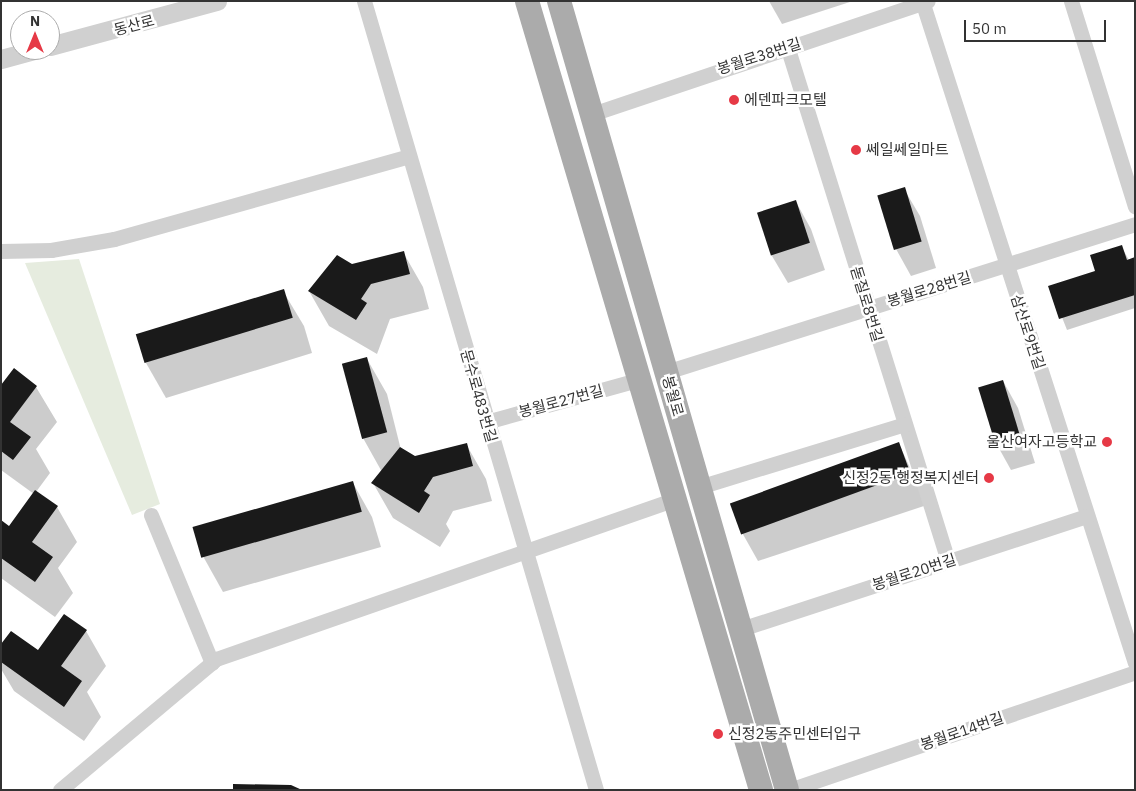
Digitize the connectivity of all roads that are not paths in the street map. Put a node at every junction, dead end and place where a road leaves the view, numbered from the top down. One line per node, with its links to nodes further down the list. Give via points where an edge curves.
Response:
1 (217, 1): 7 (street, 동산로)
2 (364, 1): 12 (street, 문수로483번길)
3 (527, 1): 10 (main road)
4 (559, 1): 9 (main road, 봉월로)
5 (1071, 1): 13 (street)
6 (924, 2): 8 (street, 봉월로38번길); 16 (street, 삼산로9번길)
7 (60, 43)
8 (787, 46): 11 (street, 봉월로38번길); 17 (street, 돋질로8번길)
9 (578, 65): 10 (main road, via 569,47 555,44 547,53); 11 (main road, 봉월로)
10 (548, 73): 19 (main road)
11 (592, 114): 18 (main road, 봉월로)
12 (409, 156): 15 (street, via 114,240 51,250); 20 (street, 문수로483번길)
13 (1135, 206)
14 (1135, 224): 16 (street, 봉월로28번길)
15 (1, 252)
16 (1007, 265): 17 (street, 봉월로28번길); 25 (street, 삼산로9번길)
17 (869, 308): 18 (street, 봉월로28번길); 21 (street, 돋질로8번길)
18 (666, 372): 22 (main road, 봉월로)
19 (637, 380): 20 (street, 봉월로27번길); 23 (main road)
20 (486, 422): 26 (street, 문수로483번길)
21 (905, 424): 22 (street); 27 (street, 돋질로8번길)
22 (699, 487): 28 (main road, 봉월로)
23 (673, 500): 26 (street); 34 (main road)
24 (151, 515): 30 (street)
25 (1088, 516): 27 (street, 봉월로20번길); 29 (street, 삼산로9번길)
26 (525, 553): 30 (street); 33 (street, 문수로483번길)
27 (948, 561): 28 (street, 봉월로20번길)
28 (740, 629): 35 (main road, 봉월로)
29 (1135, 662)
30 (212, 663): 32 (street)
31 (1135, 672): 35 (street, 봉월로14번길)
32 (60, 790)
33 (596, 790)
34 (761, 790)
35 (788, 790)

